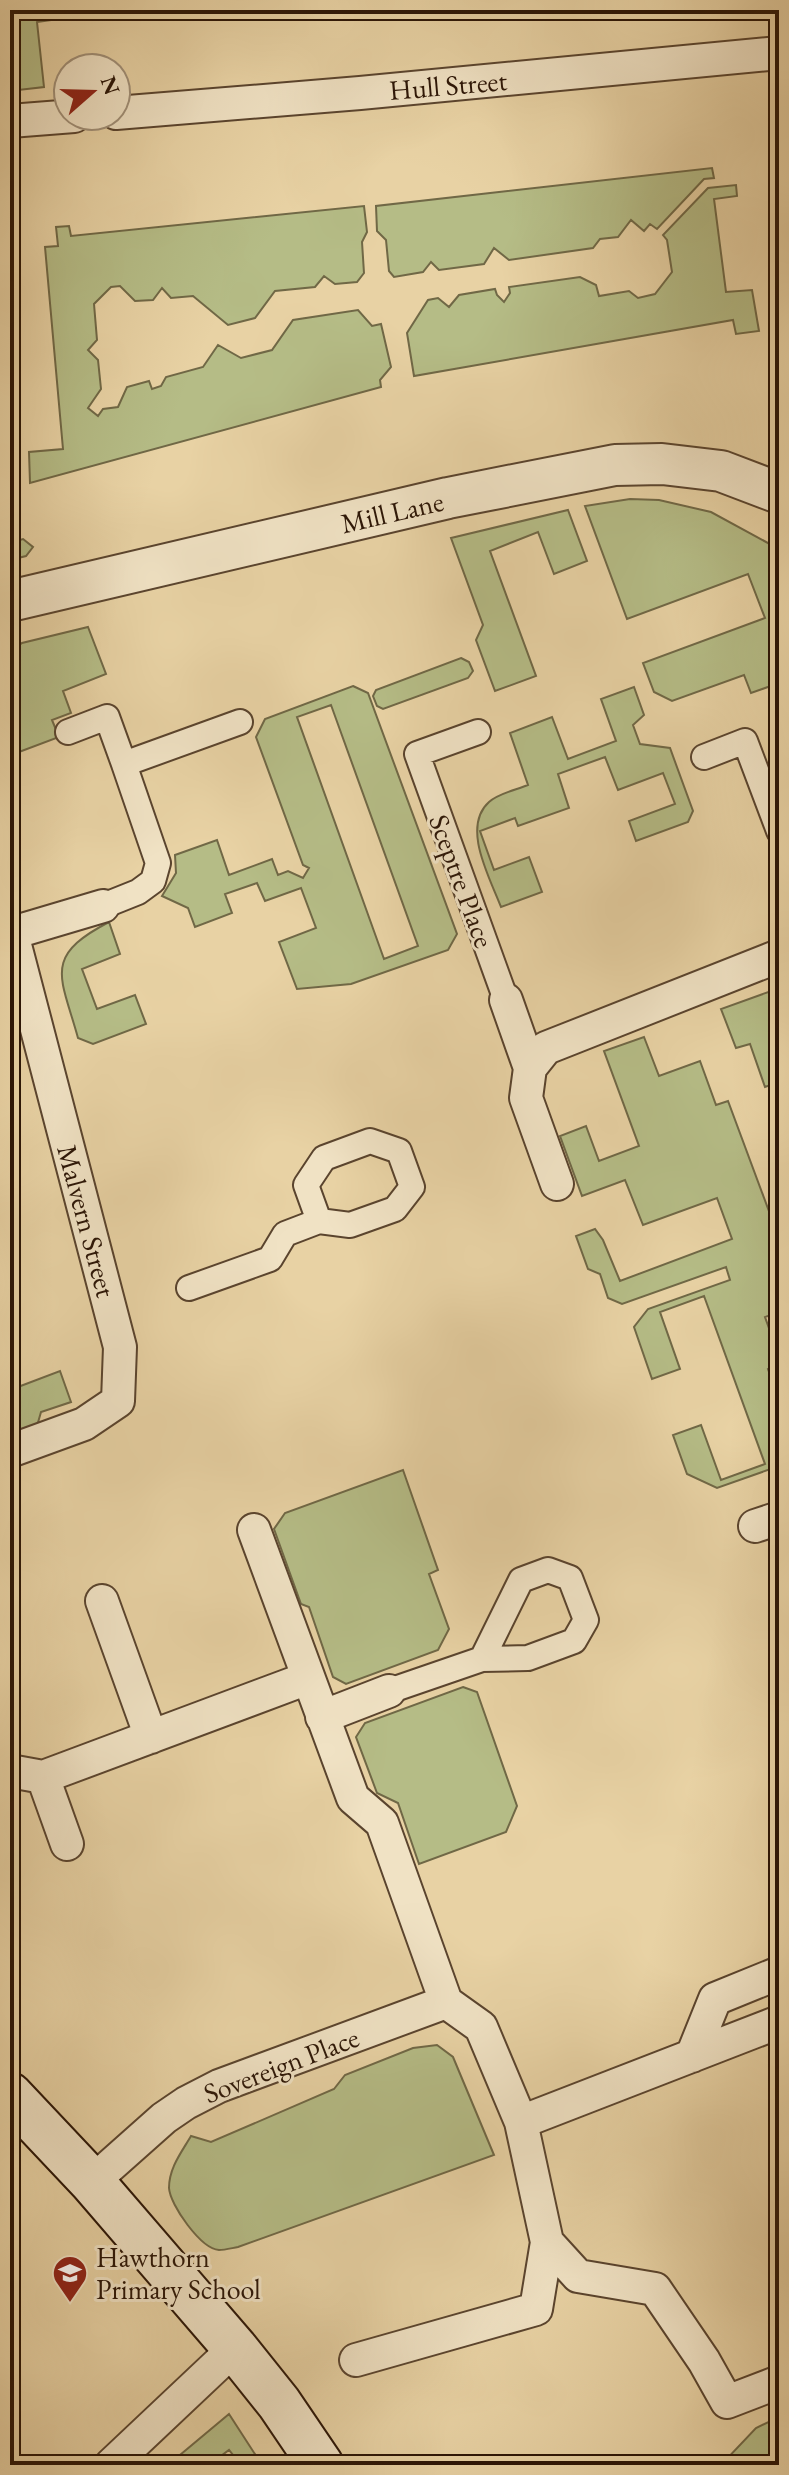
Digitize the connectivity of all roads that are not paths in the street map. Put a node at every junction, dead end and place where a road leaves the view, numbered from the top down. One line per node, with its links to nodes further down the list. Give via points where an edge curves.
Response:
1 (779, 53): 2 (street, Hull Street)
2 (132, 112)
3 (52, 118): 4 (street)
4 (10, 121)
5 (777, 492): 6 (street, Mill Lane, via 721,471 615,465 448,498)
6 (10, 601)
7 (240, 722): 11 (street)
8 (68, 732): 11 (street, via 107,717)
9 (478, 732): 17 (street, Sceptre Place, via 417,754)
10 (704, 757): 12 (street, via 745,741)
11 (124, 764): 13 (street, via 158,863 153,881)
12 (779, 831)
13 (103, 906): 14 (street)
14 (11, 929): 16 (street, Malvern Street)
15 (779, 956): 18 (street, via 546,1048)
16 (17, 979): 22 (street, Malvern Street, via 120,1347 118,1401 84,1424)
17 (506, 1000): 18 (street, Sceptre Place)
18 (530, 1068): 19 (street, Sceptre Place, via 526,1098)
19 (557, 1184)
20 (319, 1221): 21 (street, via 285,1234 270,1259)
21 (189, 1288)
22 (10, 1451)
23 (254, 1530): 26 (street)
24 (102, 1601): 29 (street)
25 (482, 1659): 25 (street, via 521,1580 548,1570 570,1578 586,1620 574,1641 528,1658); 27 (street)
26 (308, 1678): 28 (street); 29 (street)
27 (389, 1691): 28 (street)
28 (322, 1717): 34 (street, via 353,1798 382,1823)
29 (151, 1737): 31 (street)
30 (10, 1771): 31 (street)
31 (43, 1777): 32 (street)
32 (67, 1844)
33 (779, 1973): 36 (street, via 715,1999)
34 (446, 2002): 38 (street, via 481,2027); 39 (street, Sovereign Place, via 208,2092 164,2118)
35 (779, 2022): 36 (street)
36 (692, 2056): 38 (street)
37 (10, 2095): 39 (main road)
38 (521, 2122): 40 (street)
39 (92, 2182): 41 (main road)
40 (547, 2242): 42 (street, via 536,2309); 43 (street, via 578,2276 655,2289 727,2402)
41 (235, 2348): 44 (street); 45 (main road)
42 (356, 2360)
43 (779, 2382)
44 (111, 2465)
45 (321, 2465)

